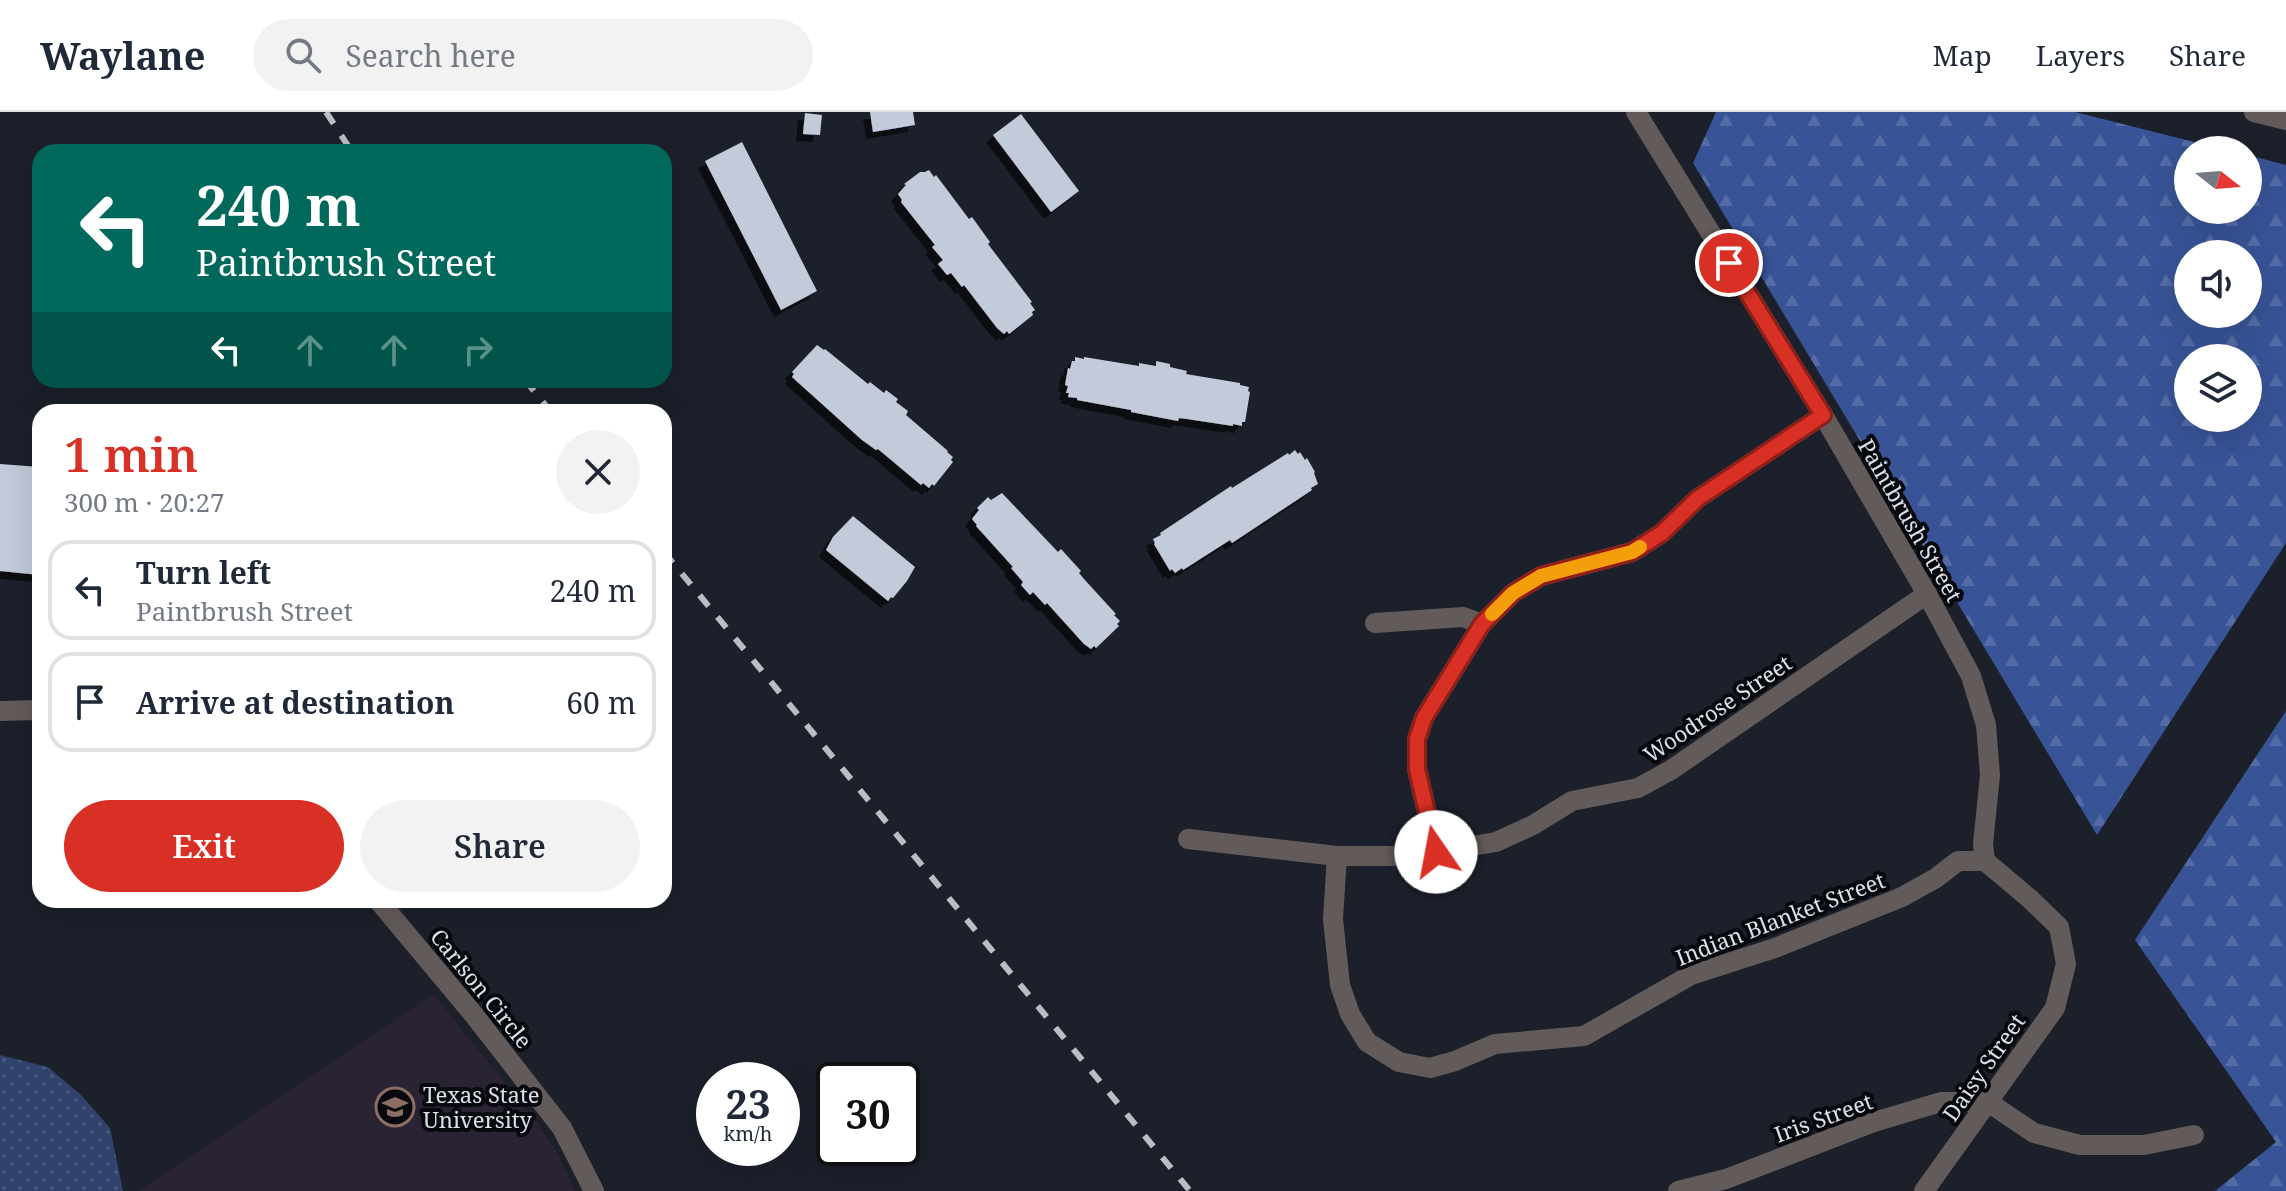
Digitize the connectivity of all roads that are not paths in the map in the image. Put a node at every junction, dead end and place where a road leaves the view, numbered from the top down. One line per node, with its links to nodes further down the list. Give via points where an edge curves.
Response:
1 (1636, 112): 4 (street, Paintbrush Street)
2 (2254, 112): 3 (street)
3 (2286, 120)
4 (1823, 415): 5 (street, Paintbrush Street); 7 (street, via 1697,499 1662,533 1632,552 1541,576 1513,593)
5 (1927, 594): 11 (street, Woodrose Street, via 1711,744 1638,788 1572,801 1496,842); 13 (street, Paintbrush Street, via 1971,676 1986,725 1990,775)
6 (1375, 623): 7 (street, via 1463,617)
7 (1482, 624): 11 (street, via 1424,718 1417,739 1417,769)
8 (32, 710): 9 (street)
9 (0, 711)
10 (1188, 839): 12 (street, Woodrose Street)
11 (1436, 852): 12 (street, Woodrose Street)
12 (1337, 856): 13 (street, Indian Blanket Street, via 1333,919 1340,985 1350,1014 1367,1042 1399,1062 1430,1068 1495,1044 1584,1036 1691,975 1902,897 1958,861)
13 (1985, 861): 15 (street, Daisy Street, via 2059,927 2066,964 2055,1008)
14 (385, 908): 17 (street, Carlson Circle, via 562,1128)
15 (1988, 1102): 16 (street, via 2034,1133 2080,1145 2144,1145); 18 (street, Iris Street, via 1941,1102 1726,1179); 19 (street, Daisy Street)
16 (2194, 1135)
17 (594, 1191)
18 (1678, 1191)
19 (1924, 1191)

